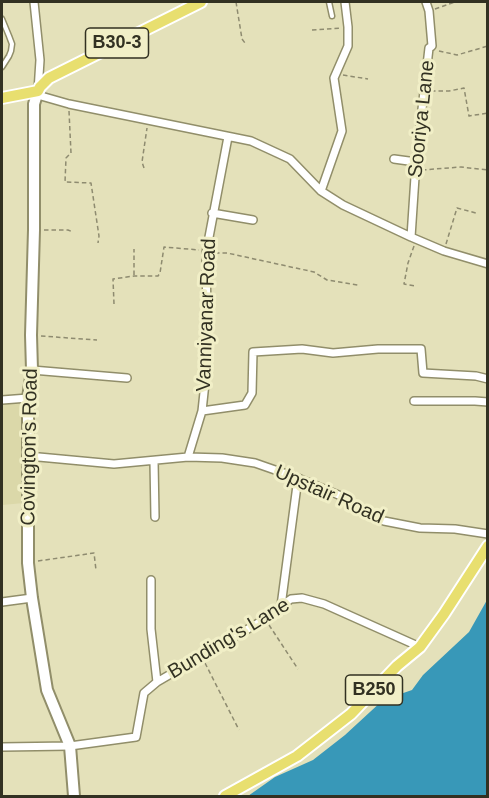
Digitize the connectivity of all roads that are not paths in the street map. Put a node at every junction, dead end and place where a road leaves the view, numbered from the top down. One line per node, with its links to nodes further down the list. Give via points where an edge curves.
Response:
1 (34, 2): 10 (street, via 40,60)
2 (201, 2): 6 (main road, B30-3)
3 (328, 2): 7 (lane)
4 (345, 2): 15 (street, via 348,46 334,78 342,131)
5 (426, 2): 14 (street, Sooriya Lane, via 432,46)
6 (180, 6): 10 (main road, B30-3, via 49,78)
7 (332, 16)
8 (2, 19): 9 (lane, via 12,44)
9 (2, 67)
10 (38, 91): 11 (main road, B30-3); 12 (street, via 41,96 69,104); 20 (main road, Covington's Road, via 34,104)
11 (2, 99)
12 (228, 136): 15 (street, via 251,141 290,159); 16 (street, Vanniyanar Road)
13 (394, 159): 14 (street)
14 (415, 166): 18 (street, Sooriya Lane)
15 (321, 191): 18 (street)
16 (212, 213): 17 (street); 27 (street, Vanniyanar Road, via 206,252 206,383)
17 (253, 220)
18 (413, 238): 19 (street)
19 (488, 264)
20 (32, 370): 21 (street); 23 (main road, Covington's Road)
21 (128, 378)
22 (488, 379): 27 (street, via 423,373 421,349 253,352 252,393 245,405)
23 (28, 398): 24 (street); 28 (main road, Covington's Road)
24 (2, 400)
25 (414, 401): 26 (street)
26 (488, 402)
27 (202, 411): 29 (street, Vanniyanar Road)
28 (28, 456): 30 (street, Upstair Road, via 114,464); 36 (main road, Covington's Road)
29 (188, 457): 30 (street, Upstair Road); 31 (street, Upstair Road, via 255,463)
30 (154, 460): 32 (street)
31 (298, 478): 33 (street, Upstair Road, via 341,496 384,521); 38 (street)
32 (155, 517)
33 (488, 534)
34 (488, 546): 39 (main road, B250)
35 (151, 580): 40 (street)
36 (32, 598): 37 (street); 41 (main road, Covington's Road, via 47,690)
37 (2, 602)
38 (281, 606): 39 (street, Bunding's Lane, via 302,598 324,604); 40 (street, Bunding's Lane)
39 (420, 647): 44 (main road, B250, via 351,714 297,756)
40 (157, 682): 41 (street, Bunding's Lane, via 144,693 136,737)
41 (70, 746): 42 (street); 43 (main road, Covington's Road)
42 (2, 747)
43 (74, 796)
44 (225, 796)

